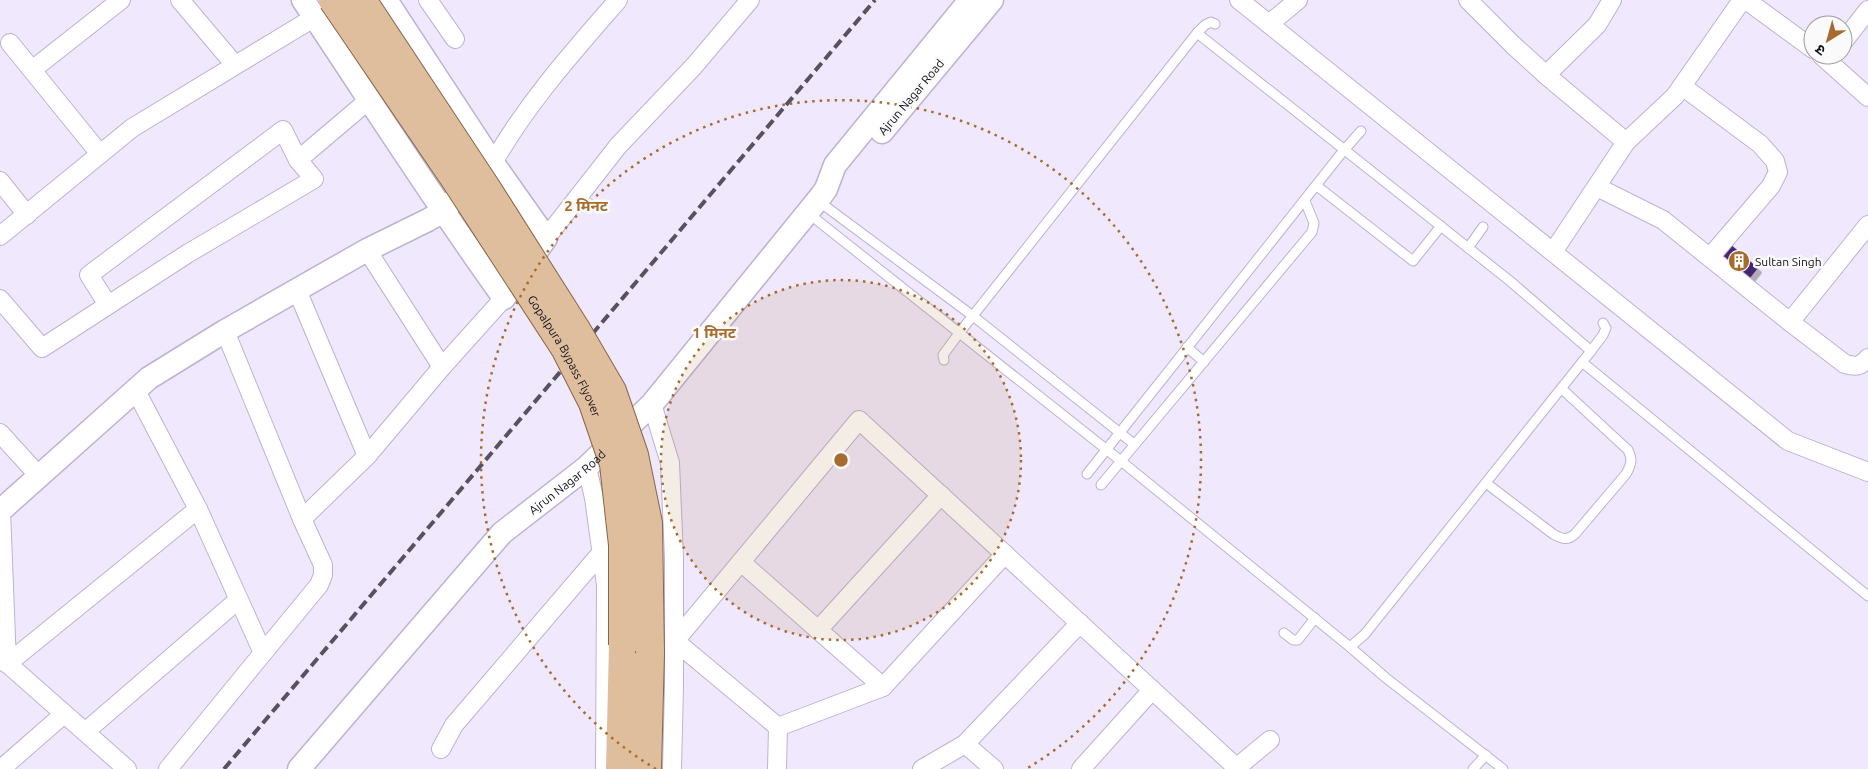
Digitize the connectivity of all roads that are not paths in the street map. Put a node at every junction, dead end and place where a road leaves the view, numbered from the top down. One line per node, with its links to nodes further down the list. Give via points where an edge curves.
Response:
1 (120, 0): 27 (street)
2 (180, 0): 25 (street)
3 (362, 0): 118 (main road, Gopalpura Bypass Flyover, bridge, via 503,214 612,391 634,455 648,523 650,652)
4 (386, 0): 37 (street)
5 (428, 0): 22 (street)
6 (618, 0): 37 (street, via 562,64)
7 (750, 0): 49 (street, via 694,66 618,146)
8 (970, 0): 41 (street, Ajrun Nagar Road, via 835,165)
9 (992, 0): 41 (street, Ajrun Nagar Road, via 847,174)
10 (1239, 0): 19 (street)
11 (1298, 0): 19 (street)
12 (1468, 0): 28 (street)
13 (1612, 0): 28 (street, via 1597,25)
14 (1742, 0): 29 (street)
15 (1746, 0): 23 (street)
16 (317, 6): 25 (street); 31 (street); 117 (main road, Gopalpura Bypass Flyover, bridge, via 450,171 565,348 593,403 614,464 623,545)
17 (1868, 10): 20 (street)
18 (1215, 24): 21 (lane, via 1205,25)
19 (1269, 24): 52 (street)
20 (1853, 29)
21 (1198, 33): 34 (lane); 58 (lane)
22 (455, 39)
23 (1803, 42)
24 (10, 43): 27 (street)
25 (236, 65): 35 (street, via 132,128)
26 (1836, 65): 30 (street)
27 (32, 70): 35 (street)
28 (1546, 75): 33 (street)
29 (1682, 86): 33 (street); 53 (street, via 1760,144 1775,161 1778,172)
30 (1868, 97)
31 (370, 99): 36 (street); 43 (street)
32 (1362, 131): 34 (lane)
33 (1626, 142): 40 (street)
34 (1344, 150): 39 (lane); 45 (lane)
35 (100, 154): 44 (street)
36 (298, 160): 57 (street, via 314,179); 57 (street, via 283,130 89,275)
37 (492, 163): 43 (street); 49 (street)
38 (0, 181): 44 (street)
39 (1317, 186): 42 (lane); 45 (lane, via 1413,261)
40 (1597, 187): 52 (street); 53 (street, via 1663,220)
41 (817, 200): 58 (lane); 62 (lane); 72 (street, Ajrun Nagar Road)
42 (1305, 201): 63 (lane); 67 (lane, via 1314,223 1312,232)
43 (442, 212): 51 (street); 55 (street)
44 (27, 215): 48 (street)
45 (1441, 226): 50 (lane)
46 (1868, 226): 59 (street)
47 (1483, 227): 50 (lane)
48 (0, 236)
49 (546, 238): 55 (street)
50 (1468, 248): 64 (lane)
51 (367, 250): 54 (street); 69 (street)
52 (1553, 252): 80 (street, via 1788,441)
53 (1710, 257): 59 (street)
54 (297, 290): 61 (street); 77 (street)
55 (504, 298): 69 (street)
56 (0, 299): 57 (street, via 42,348)
57 (108, 305)
58 (973, 316): 62 (lane); 74 (lane)
59 (1790, 322): 65 (street, via 1845,364 1855,367)
60 (1603, 323): 64 (lane, via 1606,328)
61 (226, 331): 71 (street, via 149,378); 88 (street)
62 (960, 332): 66 (lane, via 942,355); 76 (lane)
63 (1187, 347): 67 (lane); 74 (lane)
64 (1591, 352): 68 (lane)
65 (1868, 358)
66 (944, 360)
67 (1204, 362): 75 (lane)
68 (1582, 362): 70 (lane); 92 (lane)
69 (442, 367): 77 (street)
70 (1562, 389): 83 (lane); 83 (lane, via 1628,450 1632,458 1626,474 1576,534 1565,540)
71 (136, 391): 82 (street); 86 (street)
72 (652, 404): 79 (street, Ajrun Nagar Road); 98 (street, via 670,463)
73 (0, 433): 82 (street)
74 (1120, 434): 75 (lane); 76 (lane)
75 (1134, 444): 78 (lane)
76 (1107, 449): 78 (lane); 81 (lane)
77 (367, 456): 88 (street)
78 (1121, 461): 84 (lane); 94 (lane)
79 (587, 467): 89 (street); 115 (street, Ajrun Nagar Road, via 502,533)
80 (1868, 472)
81 (1087, 474)
82 (39, 476): 87 (street)
83 (1486, 484): 99 (lane, via 1365,634)
84 (1101, 485)
85 (941, 496): 90 (street); 91 (street, via 859,420); 96 (street)
86 (198, 509): 93 (street); 101 (street)
87 (0, 510): 101 (street)
88 (302, 519): 100 (street, via 323,565 323,575 320,585)
89 (602, 552): 109 (street, via 454,726); 116 (street, via 606,585)
90 (1005, 554): 95 (street); 102 (street)
91 (741, 562): 96 (street); 98 (street)
92 (1868, 596)
93 (238, 600): 100 (street); 106 (street)
94 (1315, 618): 97 (lane, via 1298,640); 99 (lane)
95 (1080, 623): 103 (street); 108 (street)
96 (818, 630): 102 (street)
97 (1284, 633)
98 (674, 641): 105 (street); 119 (street)
99 (1350, 647): 110 (lane)
100 (263, 653): 114 (street)
101 (4, 660): 104 (street)
102 (883, 687): 105 (street)
103 (1152, 690): 111 (street); 123 (street)
104 (64, 714): 106 (street); 112 (street)
105 (778, 727): 120 (street)
106 (85, 732): 113 (street)
107 (1270, 740): 111 (street)
108 (965, 744): 121 (street); 122 (street)
109 (441, 749)
110 (1486, 755): 124 (lane); 125 (lane)
111 (1235, 768)
112 (1, 769)
113 (127, 769)
114 (168, 769)
115 (300, 769)
116 (605, 769)
117 (620, 769)
118 (647, 769)
119 (672, 769)
120 (777, 769)
121 (922, 769)
122 (994, 769)
123 (1082, 769)
124 (1473, 769)
125 (1503, 769)

